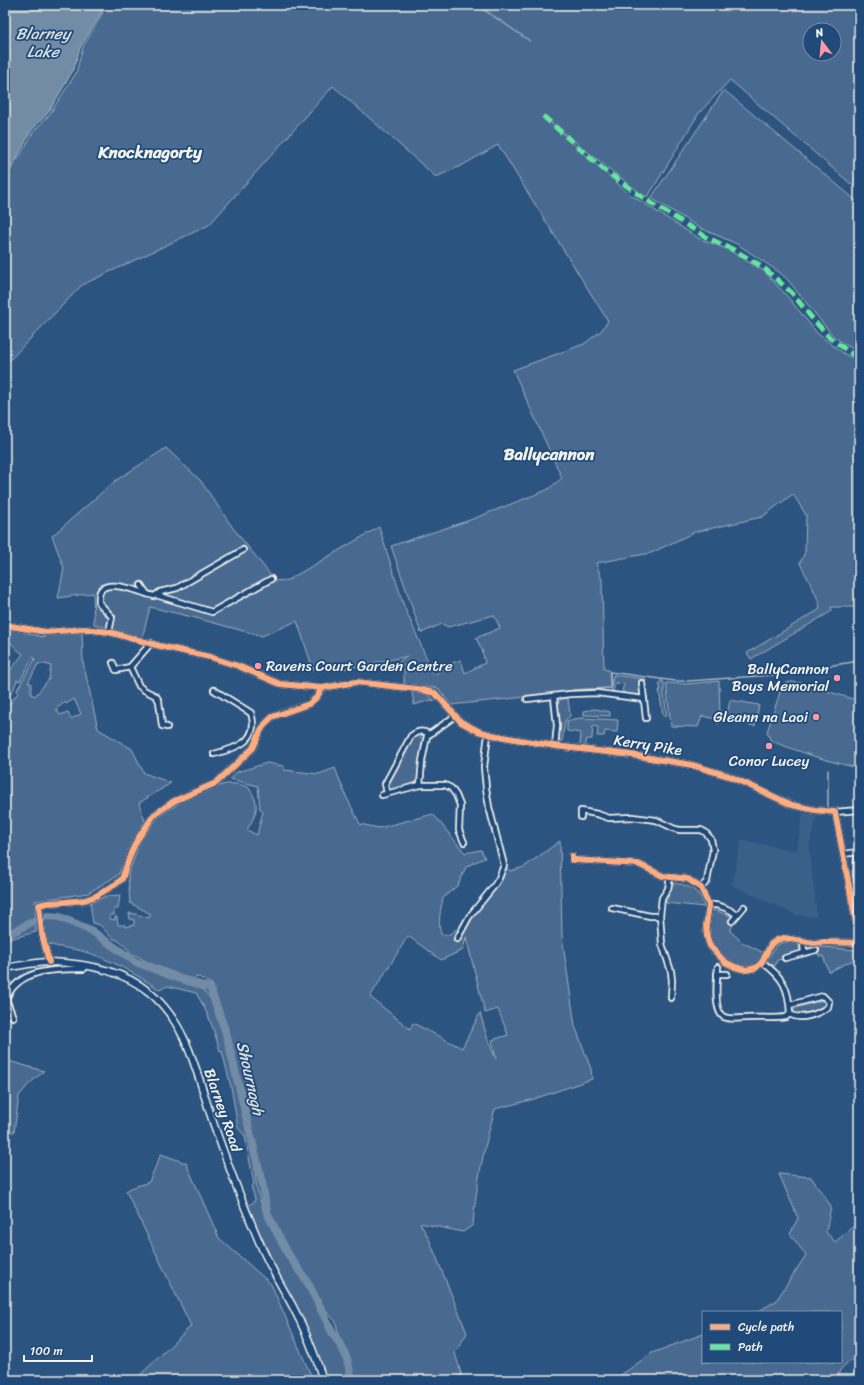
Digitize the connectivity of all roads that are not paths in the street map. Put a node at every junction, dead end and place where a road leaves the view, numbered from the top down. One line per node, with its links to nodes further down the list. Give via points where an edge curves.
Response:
1 (243, 550): 5 (street, via 177,588)
2 (271, 580): 5 (street, via 212,612)
3 (141, 585): 4 (street)
4 (147, 594): 5 (street); 7 (street, via 112,585 101,590 99,603 112,617)
5 (156, 595)
6 (5, 626): 7 (street, Kerry Pike, via 46,632 84,629)
7 (109, 632): 8 (street, Kerry Pike)
8 (151, 643): 10 (street); 12 (street, Kerry Pike, via 210,657 280,684)
9 (113, 663): 10 (street, via 116,670)
10 (130, 667): 19 (street, via 139,686 156,696 162,726)
11 (642, 683): 16 (street)
12 (322, 688): 17 (street, Kerry Pike, via 356,682 417,689 435,694); 21 (street, via 317,697 308,704 272,717)
13 (214, 690): 20 (street, via 251,712)
14 (554, 697): 15 (street); 16 (street, via 598,693); 24 (street, via 557,726)
15 (527, 699)
16 (644, 699): 18 (street)
17 (455, 716): 22 (street); 23 (street, Kerry Pike, via 465,724)
18 (646, 718)
19 (167, 727)
20 (253, 729): 21 (street); 25 (street, via 248,740 227,751)
21 (261, 730): 52 (street, via 252,748 216,783 174,801 154,815 137,840 122,879 85,900 47,902 40,905 43,940)
22 (430, 734): 26 (street, via 427,736 422,761); 26 (street, via 424,731 411,736 385,784 385,794)
23 (488, 734): 24 (street, Kerry Pike); 46 (street, via 484,767 486,788 504,865 494,886 469,917)
24 (555, 746): 28 (street, Kerry Pike, via 692,765 729,776 792,805)
25 (214, 754)
26 (420, 785): 30 (street, via 445,785 451,788 460,805 459,830)
27 (859, 810): 28 (street, Kerry Pike)
28 (835, 812): 32 (street)
29 (580, 817): 36 (street, via 581,811 609,818 638,817 656,820 680,830 705,832 711,839 713,850 707,881)
30 (464, 842)
31 (859, 852): 32 (street)
32 (843, 854): 43 (street)
33 (572, 856): 35 (street, via 572,860 638,864 656,874)
34 (857, 860): 37 (street, via 854,869)
35 (670, 877): 36 (street, via 688,879); 42 (street, via 668,889 662,898)
36 (701, 888): 38 (street)
37 (859, 891)
38 (709, 905): 41 (street, via 718,905); 53 (street, via 707,937 717,954 725,962 746,970 756,968)
39 (744, 907): 41 (street)
40 (612, 908): 42 (street)
41 (737, 915): 44 (street)
42 (660, 916): 59 (street, via 662,944 671,971)
43 (857, 918): 45 (street)
44 (732, 921)
45 (859, 938)
46 (457, 939)
47 (803, 942): 48 (street); 50 (street); 53 (street, via 784,938 777,940 771,944)
48 (859, 944)
49 (816, 950): 50 (street)
50 (804, 953): 51 (street)
51 (786, 958)
52 (49, 962): 54 (main road, Blarney Road); 56 (main road, Blarney Road)
53 (762, 962): 60 (street, via 782,981)
54 (85, 966): 62 (street, via 84,969 40,972 19,981 8,992 6,999); 63 (main road, Blarney Road, via 116,973 148,991 167,1008 179,1027 241,1199 274,1275 292,1305 307,1338)
55 (718, 967): 57 (street)
56 (5, 968)
57 (717, 974): 58 (street); 61 (street, via 717,1001 724,1017 778,1018)
58 (726, 974)
59 (671, 998)
60 (790, 1005): 61 (street); 61 (street, via 823,996 829,1002 825,1009 813,1014 800,1017)
61 (790, 1014)
62 (13, 1017)
63 (323, 1380)

